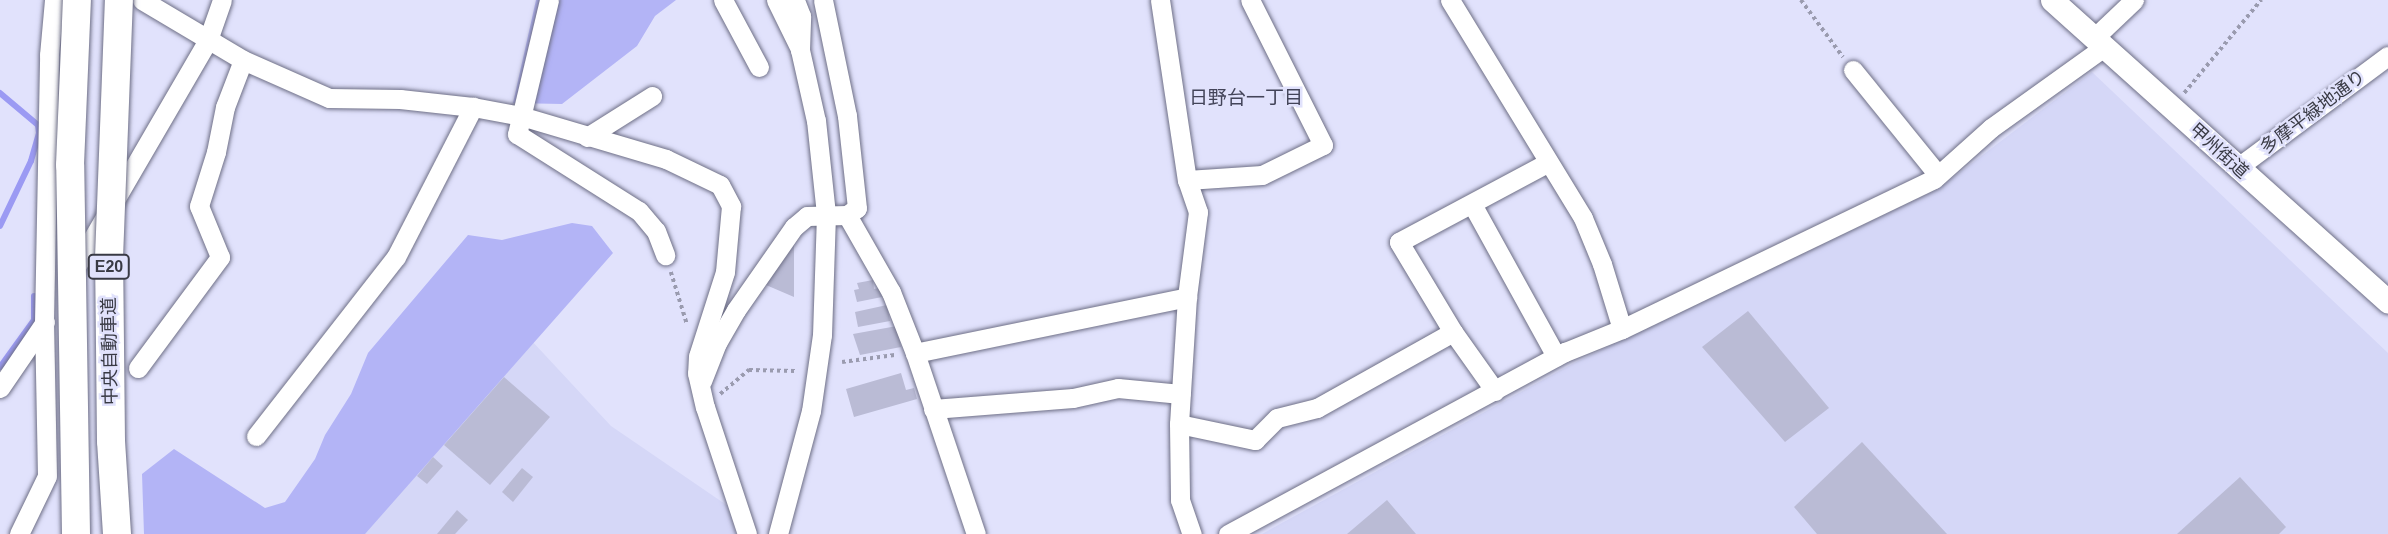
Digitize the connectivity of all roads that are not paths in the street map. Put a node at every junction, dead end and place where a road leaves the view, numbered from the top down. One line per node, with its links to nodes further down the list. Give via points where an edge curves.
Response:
1 (54, 0): 37 (street)
2 (77, 0): 51 (highway, E20, bridge, via 70,165)
3 (119, 0): 52 (highway, 中央自動車道 / E20, bridge, via 109,258)
4 (142, 0): 16 (street)
5 (222, 0): 16 (street)
6 (549, 0): 25 (street)
7 (723, 0): 21 (street)
8 (776, 0): 18 (street)
9 (795, 0): 18 (street, via 801,16)
10 (823, 0): 33 (street, via 839,68 856,181 857,208)
11 (1160, 0): 30 (street)
12 (1250, 0): 30 (street, via 1323,145 1262,175)
13 (1450, 0): 27 (street)
14 (2052, 0): 17 (main road, 甲州街道)
15 (2134, 0): 17 (street)
16 (208, 40): 20 (street); 37 (street)
17 (2099, 43): 28 (main road, 甲州街道); 29 (street)
18 (800, 50): 32 (street, via 816,121)
19 (2388, 56): 28 (street, 多摩平緑地通り)
20 (243, 60): 24 (street, via 329,98); 42 (street, via 225,107 199,206 220,257)
21 (759, 67)
22 (1853, 70): 29 (street)
23 (652, 96): 26 (street)
24 (473, 107): 25 (street); 49 (street, via 396,257)
25 (521, 116): 26 (street); 34 (street, via 517,134 639,211 656,231)
26 (587, 137): 46 (street, via 666,159 720,185 732,206 725,272 698,356)
27 (1547, 163): 31 (street); 38 (street, via 1583,218)
28 (2237, 168): 36 (main road, 甲州街道)
29 (1938, 175): 38 (street)
30 (1186, 180): 35 (street, via 1198,212)
31 (1472, 204): 39 (street, via 1399,242); 41 (street)
32 (826, 214): 33 (street); 46 (street, via 807,216 794,227 761,270 717,343); 54 (street, via 822,335 811,411)
33 (847, 215): 40 (street, via 891,292)
34 (665, 255)
35 (1187, 297): 40 (street); 45 (street)
36 (2388, 302)
37 (44, 323): 43 (street); 50 (street, via 47,476)
38 (1622, 329): 41 (street)
39 (1452, 331): 44 (street); 48 (street, via 1317,408 1277,418 1255,440)
40 (915, 352): 47 (street)
41 (1556, 356): 44 (street)
42 (138, 368)
43 (0, 388)
44 (1494, 391): 57 (street)
45 (1181, 394): 47 (street, via 1118,388 1073,398); 48 (street)
46 (702, 398): 53 (street)
47 (933, 409): 55 (street)
48 (1179, 424): 56 (street, via 1180,500)
49 (256, 436)
50 (19, 534)
51 (76, 534)
52 (117, 534)
53 (747, 534)
54 (779, 534)
55 (976, 534)
56 (1192, 534)
57 (1228, 534)

